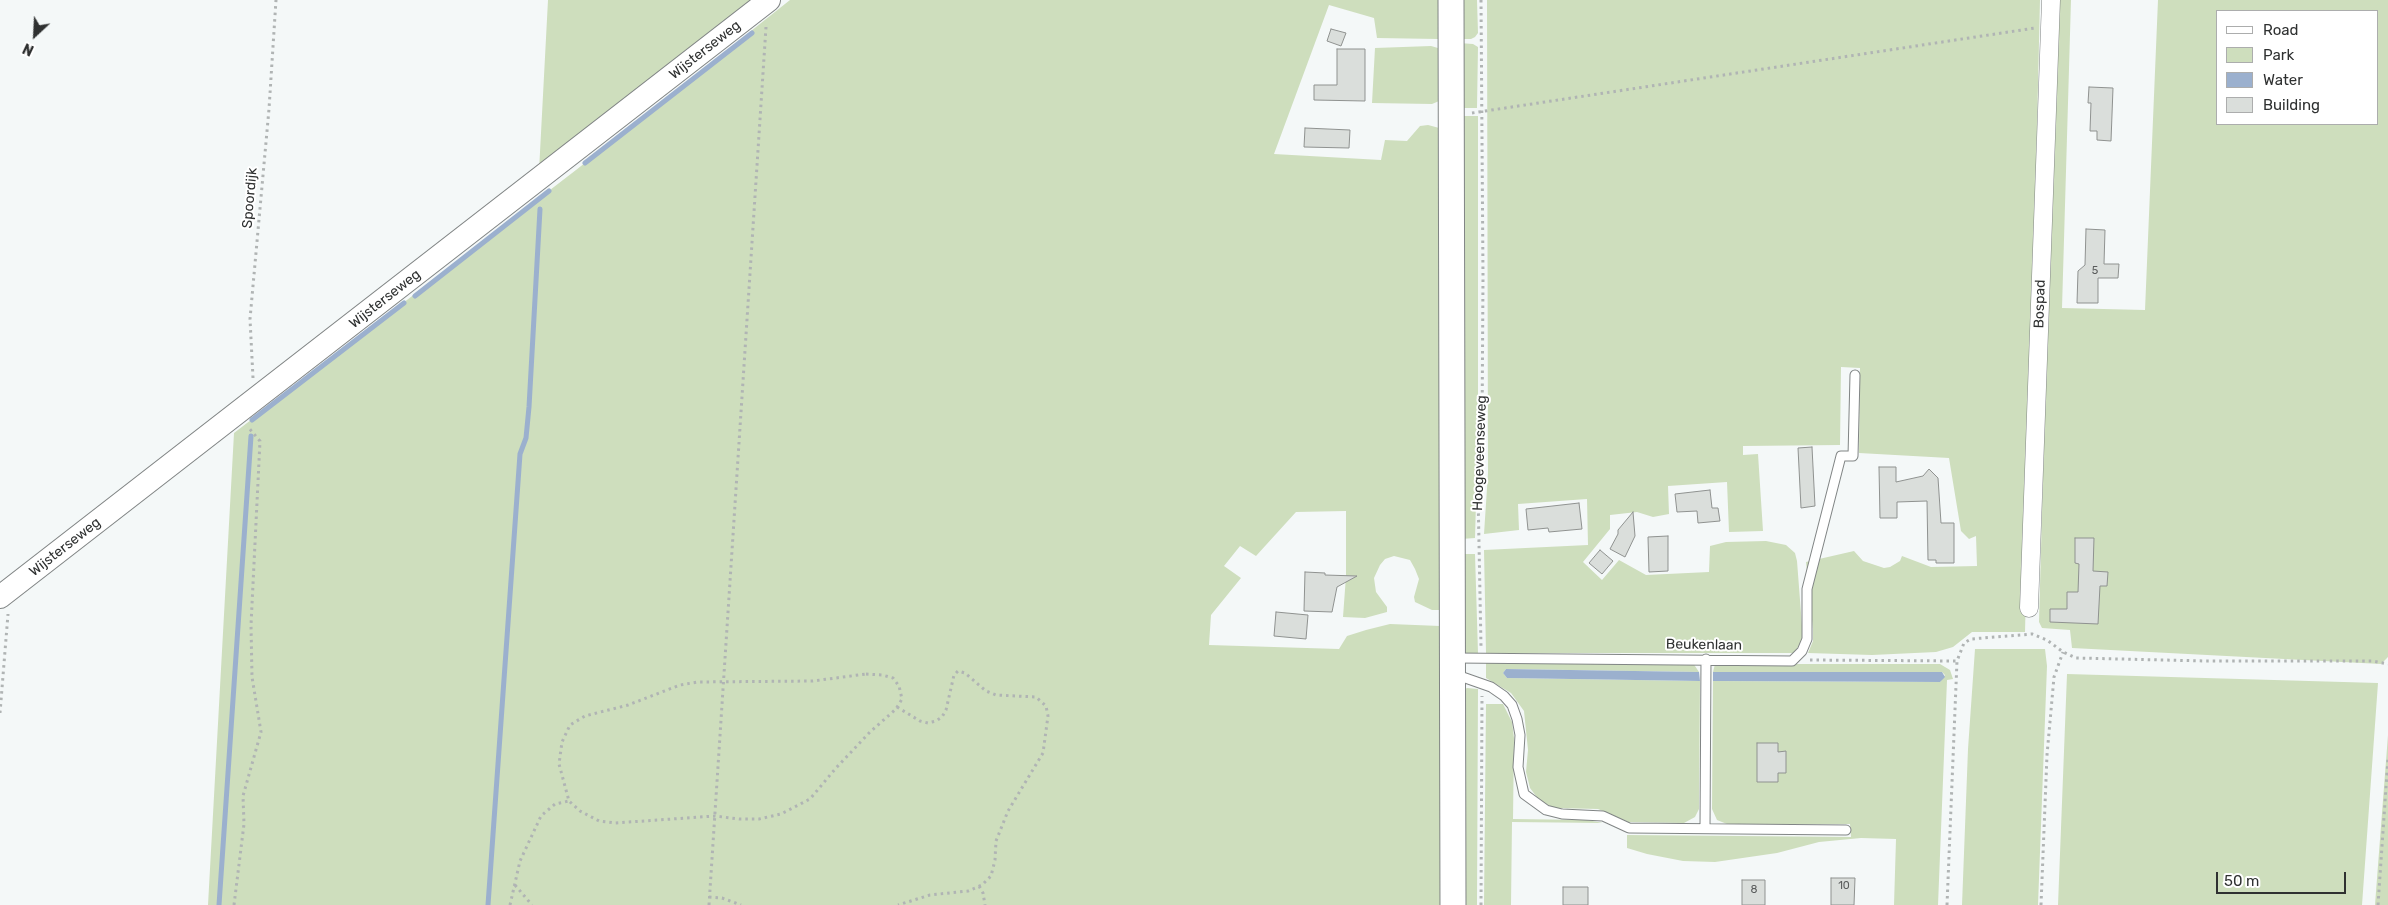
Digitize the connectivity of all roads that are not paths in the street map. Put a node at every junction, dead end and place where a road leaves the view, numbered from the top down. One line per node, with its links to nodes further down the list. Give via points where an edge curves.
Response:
1 (1451, 0): 8 (main road, Hoogeveenseweg)
2 (2051, 0): 6 (street, Bospad)
3 (768, 1): 5 (street, Wijsterseweg)
4 (1855, 375): 7 (lane, Beukenlaan, via 1853,456 1841,456 1807,589 1807,639 1802,651 1792,661)
5 (5, 593)
6 (2029, 608)
7 (1706, 658): 8 (lane, Beukenlaan, via 1482,657); 9 (lane)
8 (1451, 665): 9 (lane, via 1504,696 1512,706 1518,719 1518,767 1524,794 1546,810 1603,816 1629,828); 11 (main road, Hoogeveenseweg)
9 (1705, 828): 10 (lane)
10 (1846, 830)
11 (1453, 905)

